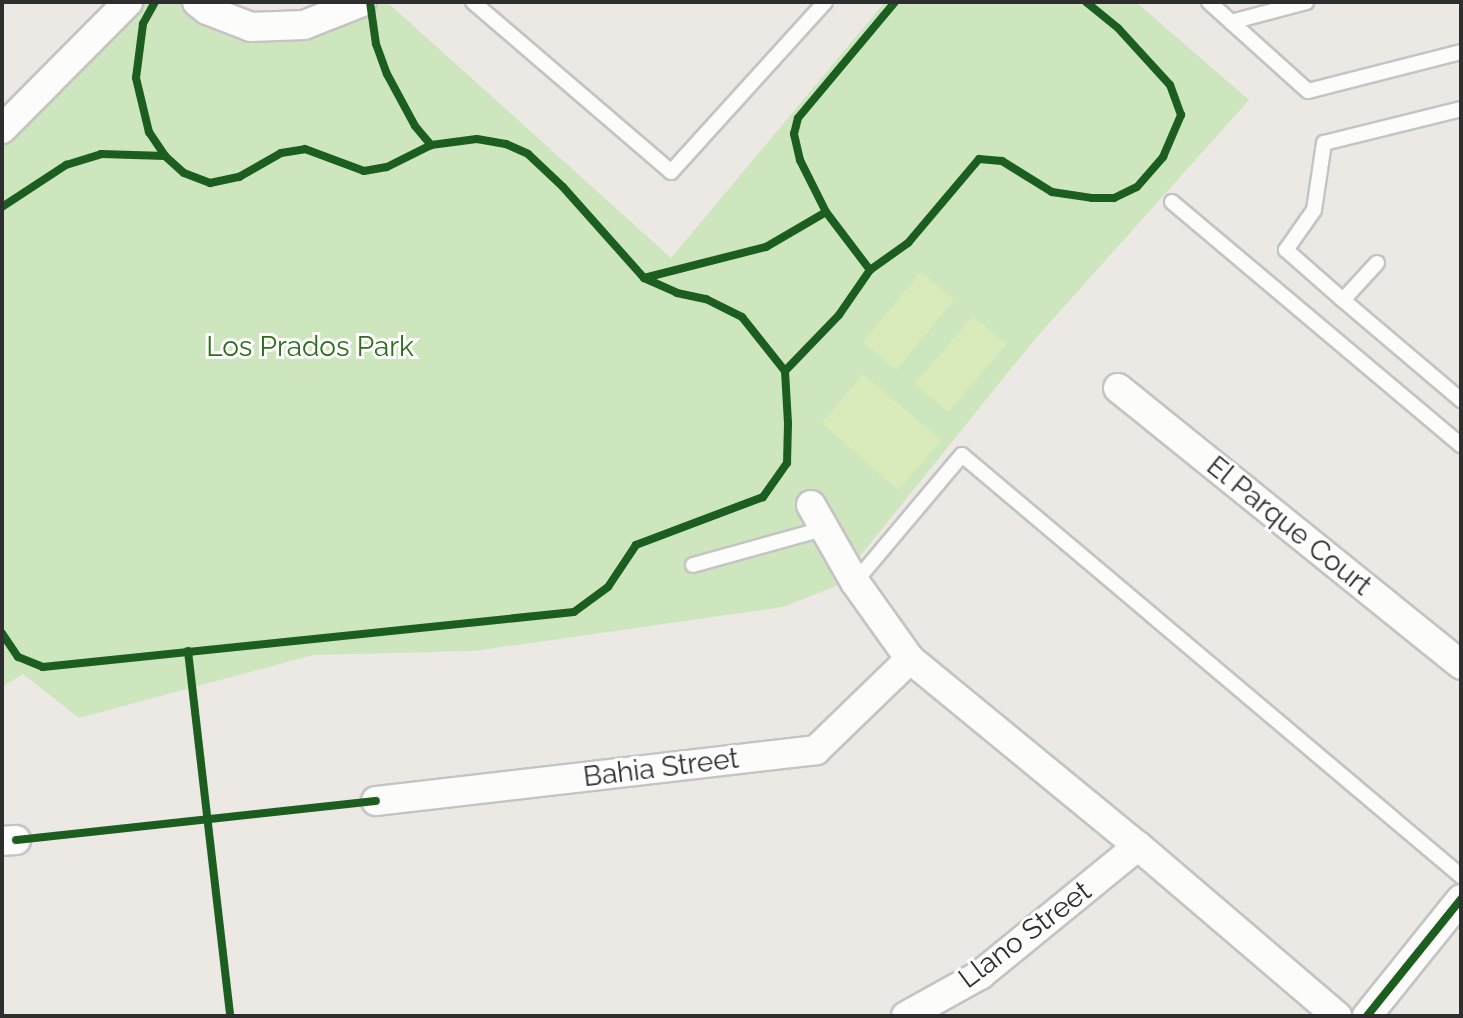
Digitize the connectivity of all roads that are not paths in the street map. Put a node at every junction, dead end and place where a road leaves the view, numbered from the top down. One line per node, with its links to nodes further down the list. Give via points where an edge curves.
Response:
1 (128, 2): 11 (street)
2 (197, 2): 3 (street, via 251,27 304,25)
3 (362, 2)
4 (473, 2): 5 (lane, via 671,172)
5 (825, 2)
6 (1209, 2): 8 (lane)
7 (1306, 2): 8 (lane)
8 (1231, 22): 9 (lane, via 1308,91)
9 (1461, 52)
10 (1461, 109): 14 (lane, via 1324,143 1314,210 1286,250)
11 (2, 129)
12 (1172, 202): 17 (lane)
13 (1377, 263): 14 (lane)
14 (1343, 300): 16 (lane)
15 (1118, 388): 22 (street, El Parque Court)
16 (1461, 400)
17 (1461, 445)
18 (818, 517): 19 (lane); 20 (street)
19 (693, 565)
20 (855, 582): 21 (street); 25 (lane, via 962,455)
21 (910, 659): 23 (street, Bahia Street, via 816,750); 24 (street)
22 (1461, 665)
23 (376, 801)
24 (1138, 846): 27 (street, Llano Street, via 980,975); 28 (street)
25 (1461, 876)
26 (1461, 899): 29 (street)
27 (906, 1016)
28 (1337, 1016)
29 (1367, 1016)

